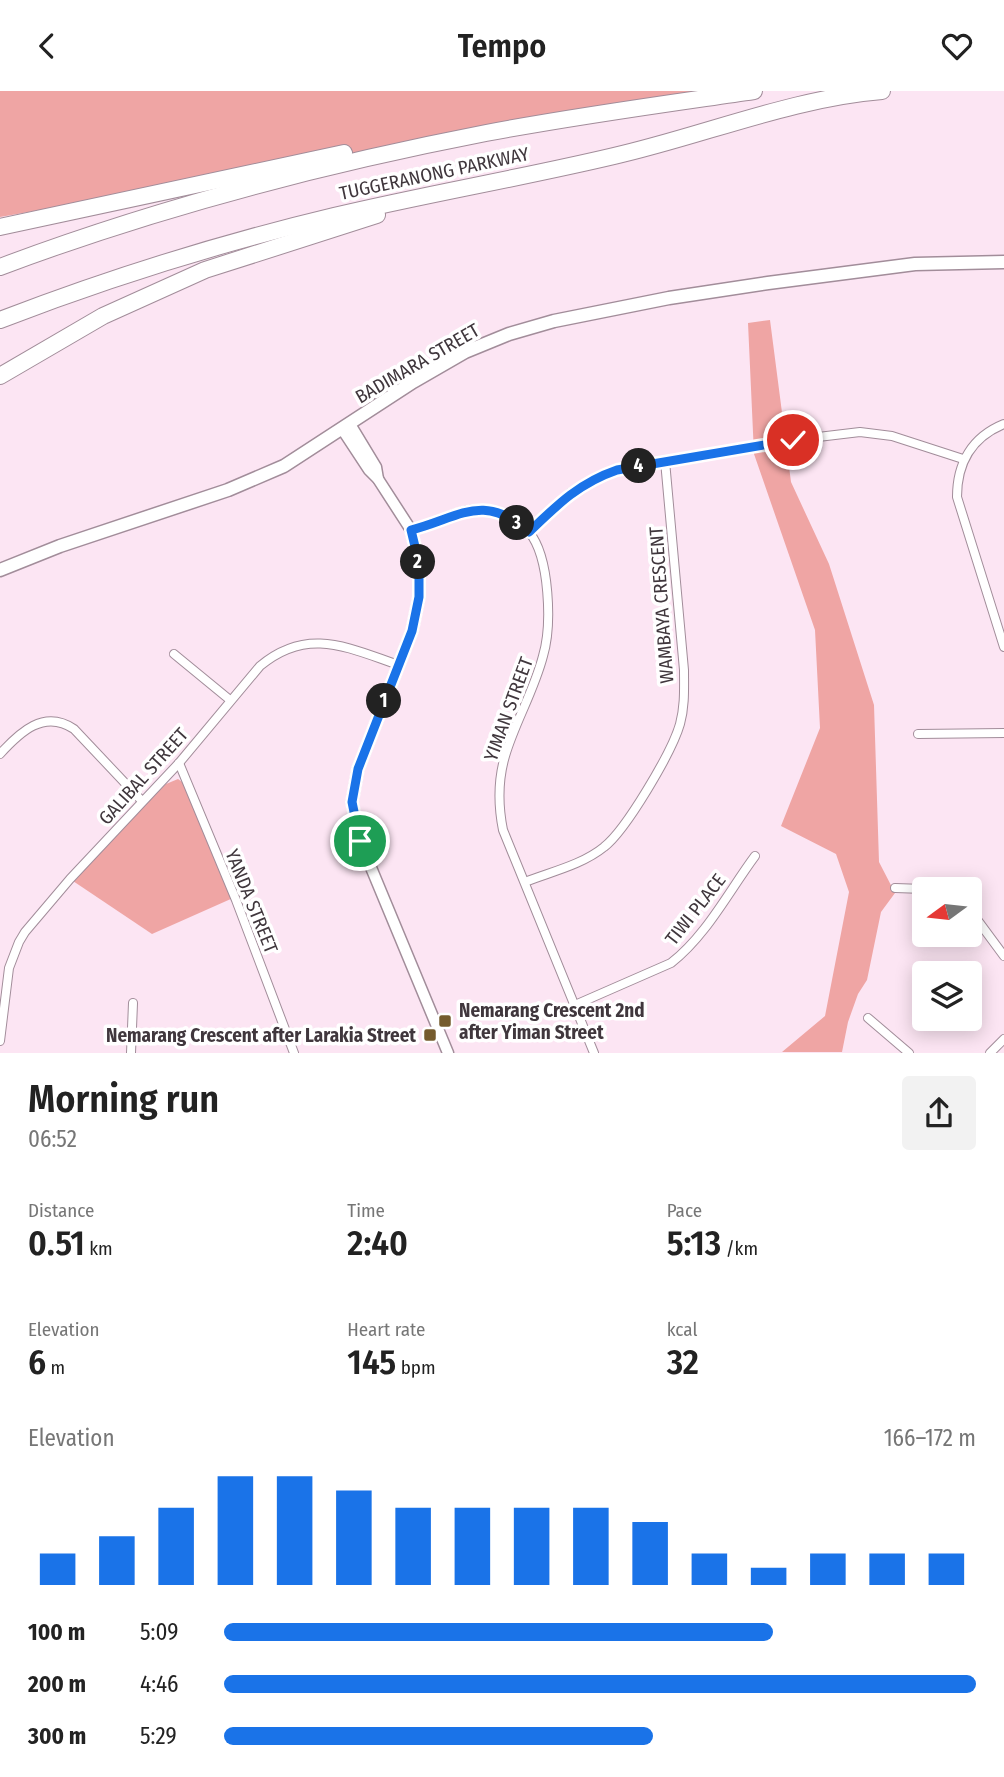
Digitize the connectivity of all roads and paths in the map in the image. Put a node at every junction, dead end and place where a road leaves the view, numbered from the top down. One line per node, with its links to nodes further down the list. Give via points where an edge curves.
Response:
1 (754, 91): 3 (highway, TUGGERANONG PARKWAY)
2 (882, 91): 4 (highway, TUGGERANONG PARKWAY, via 820,101 618,155)
3 (488, 133): 5 (highway, via 458,131 388,143); 7 (highway, TUGGERANONG PARKWAY, via 218,196)
4 (448, 190): 8 (highway, TUGGERANONG PARKWAY, via 234,242); 9 (highway, via 205,270 103,316)
5 (0, 227)
6 (1004, 262): 11 (main road, BADIMARA STREET, via 915,264 768,283 554,321 466,352)
7 (0, 267)
8 (0, 320)
9 (0, 376)
10 (1004, 424): 12 (street, via 983,435)
11 (346, 427): 14 (street, via 376,467 378,479); 16 (main road, BADIMARA STREET, via 284,466 228,490)
12 (963, 460): 13 (street, via 892,436 860,432); 17 (street, via 958,505)
13 (665, 461): 15 (street, via 602,475 570,493); 27 (street, WAMBAYA CRESCENT, via 684,670 680,724 662,765 611,841 584,859)
14 (411, 530): 15 (street, via 477,509 502,514); 19 (street, via 419,563 419,597)
15 (529, 532): 27 (street, YIMAN STREET, via 545,577 547,635 539,670 506,754 499,791 503,830)
16 (0, 570)
17 (1004, 647)
18 (174, 654): 20 (street)
19 (399, 665): 20 (street, GALIBAL STREET, via 345,645 303,645 269,659); 39 (street, via 358,769 352,802 360,841)
20 (230, 700): 24 (street, GALIBAL STREET)
21 (1004, 733): 22 (street)
22 (919, 734)
23 (0, 754): 25 (street, via 29,726 45,721 66,724)
24 (178, 763): 25 (street, GALIBAL STREET); 38 (street, YANDA STREET)
25 (142, 801): 36 (street, GALIBAL STREET, via 35,918 19,942 5,982)
26 (755, 856): 33 (street, TIWI PLACE, via 681,955)
27 (525, 882): 33 (street, YIMAN STREET)
28 (895, 888): 29 (street)
29 (912, 889)
30 (982, 926): 31 (street)
31 (1004, 956)
32 (133, 1003): 37 (street)
33 (575, 1005): 40 (street, YIMAN STREET)
34 (868, 1018): 41 (street)
35 (1004, 1039): 42 (street)
36 (0, 1041)
37 (131, 1052)
38 (294, 1052)
39 (449, 1052)
40 (594, 1052)
41 (909, 1052)
42 (990, 1052)

